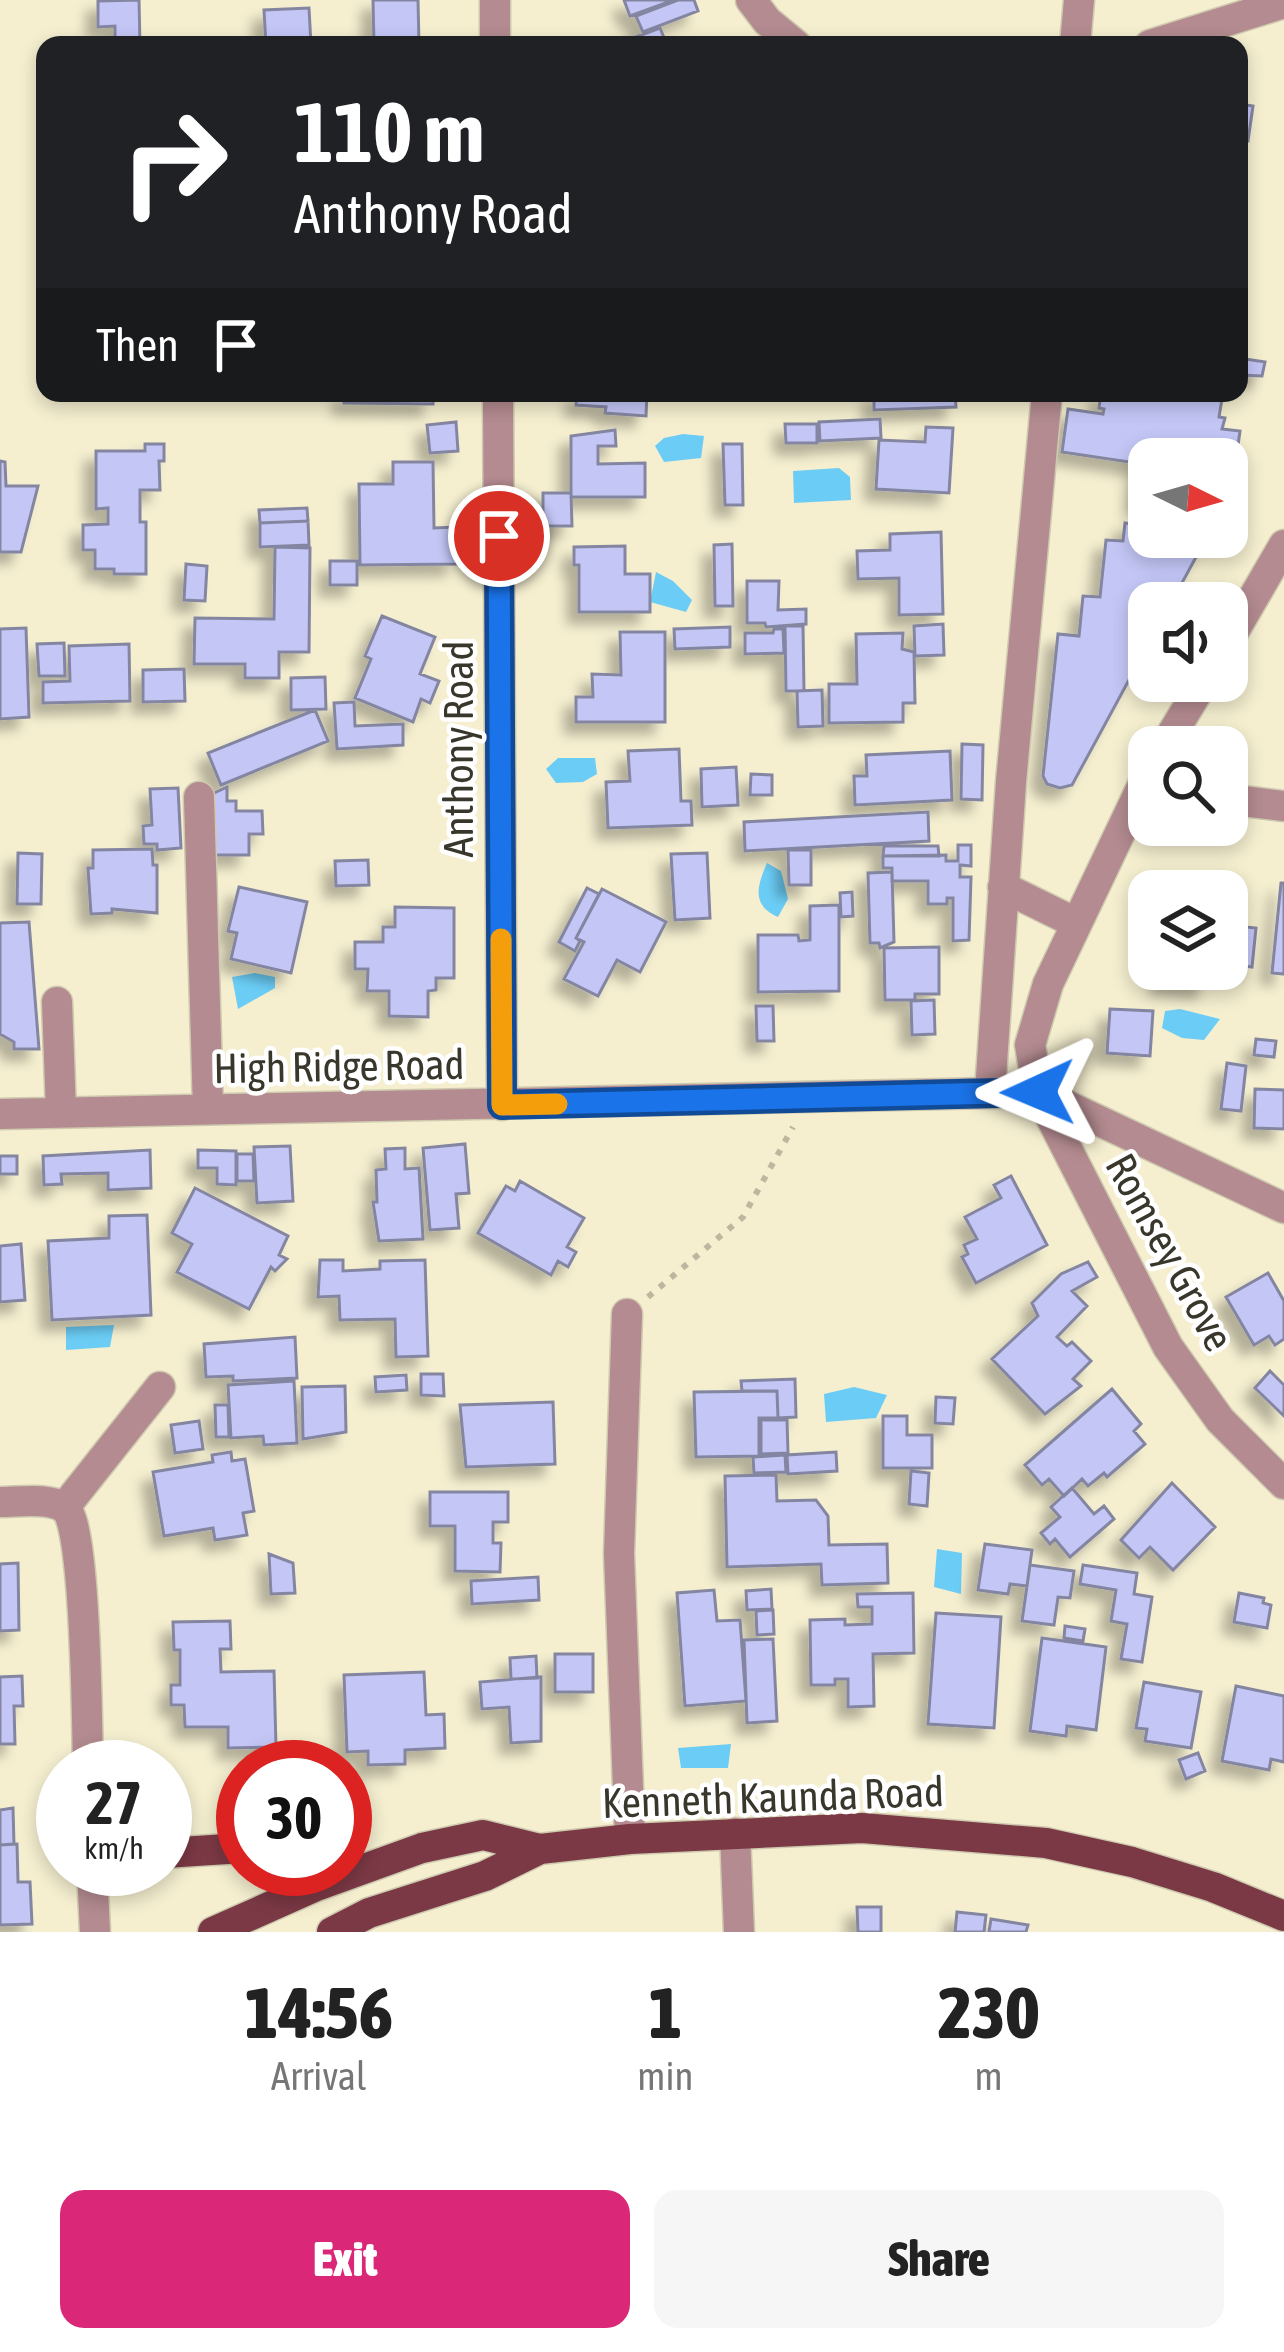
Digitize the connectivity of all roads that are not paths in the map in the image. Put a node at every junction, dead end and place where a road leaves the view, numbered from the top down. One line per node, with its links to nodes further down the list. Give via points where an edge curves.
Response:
1 (495, 0): 5 (street)
2 (751, 0): 6 (street)
3 (1079, 0): 7 (street)
4 (1284, 3): 8 (street)
5 (495, 36)
6 (785, 36)
7 (1076, 36)
8 (1179, 36)
9 (498, 402): 22 (street, Anthony Road)
10 (1046, 402): 17 (street)
11 (1284, 545): 12 (street)
12 (1248, 607)
13 (199, 797): 23 (street)
14 (1248, 802): 15 (street)
15 (1284, 806)
16 (1128, 818): 18 (street, Romsey Grove)
17 (1003, 887): 18 (street); 20 (street)
18 (1076, 923): 21 (street, Romsey Grove, via 1034,1022)
19 (58, 1002): 24 (street)
20 (990, 1092): 21 (street, High Ridge Road); 22 (street, High Ridge Road)
21 (1038, 1092): 26 (street); 29 (street, Romsey Grove, via 1168,1347 1220,1420)
22 (502, 1105): 23 (street, High Ridge Road)
23 (208, 1109): 24 (street, High Ridge Road)
24 (61, 1112): 25 (street, High Ridge Road)
25 (0, 1114)
26 (1284, 1208)
27 (627, 1314): 34 (street, via 620,1554)
28 (160, 1387): 31 (street)
29 (1284, 1484)
30 (0, 1502): 31 (street)
31 (64, 1508): 32 (street, via 74,1519 80,1558)
32 (87, 1740)
33 (735, 1833): 34 (main road, Kenneth Kaunda Road); 41 (main road, Kenneth Kaunda Road, via 862,1828 1046,1843 1192,1881); 45 (street)
34 (630, 1839): 35 (main road, Kenneth Kaunda Road)
35 (540, 1849): 36 (main road, Kenneth Kaunda Road, via 483,1835); 40 (main road, Kenneth Kaunda Road, via 485,1876)
36 (372, 1861)
37 (93, 1896): 42 (street)
38 (289, 1896): 43 (main road, Kenneth Kaunda Road)
39 (362, 1896): 40 (main road)
40 (369, 1913): 44 (main road, Kenneth Kaunda Road)
41 (1284, 1916)
42 (94, 1932)
43 (213, 1932)
44 (332, 1932)
45 (739, 1932)

